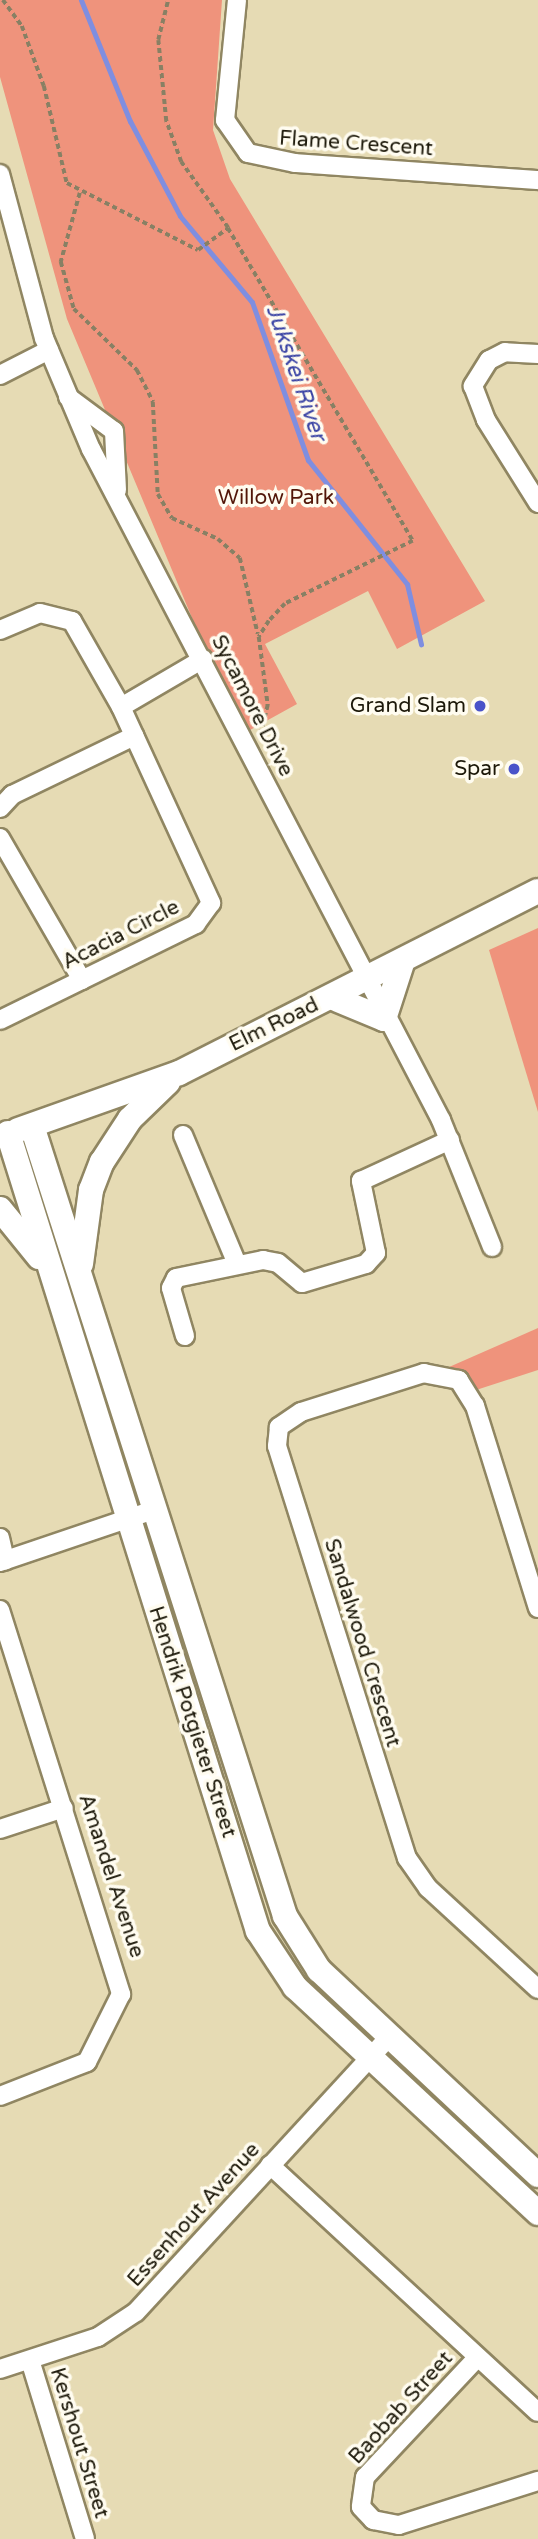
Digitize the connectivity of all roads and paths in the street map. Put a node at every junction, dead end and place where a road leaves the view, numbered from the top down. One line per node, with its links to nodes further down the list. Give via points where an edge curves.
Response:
1 (3, 0): 6 (path, via 22,26 44,86 67,183)
2 (168, 0): 7 (path, via 158,40 166,121 181,162)
3 (237, 0): 5 (street, Flame Crescent, via 225,120 248,153 295,163)
4 (0, 174): 8 (street, Sycamore Drive)
5 (538, 180)
6 (79, 193): 7 (path, via 160,227 176,243 202,247); 15 (path, via 61,262 74,309 137,370 153,402 158,494 172,518 218,539 240,558)
7 (228, 228): 15 (path, via 411,532 407,545 285,604)
8 (49, 351): 10 (street); 11 (street, Sycamore Drive)
9 (538, 354): 13 (street, via 505,352 489,359 473,386 486,420)
10 (0, 375)
11 (68, 397): 12 (street, Sycamore Drive); 12 (street, via 114,430)
12 (117, 490): 16 (street, Sycamore Drive)
13 (538, 503)
14 (0, 630): 17 (street, Acacia Circle, via 40,614 72,621)
15 (258, 637): 19 (path, via 268,705 262,736)
16 (203, 659): 17 (street); 19 (street, Sycamore Drive)
17 (121, 707): 18 (street, Acacia Circle)
18 (134, 736): 20 (street, via 12,795); 24 (street, Acacia Circle, via 211,903 196,924)
19 (246, 746): 25 (street, Sycamore Drive)
20 (0, 808)
21 (2, 848): 24 (street)
22 (538, 891): 23 (street, Elm Road)
23 (403, 960): 25 (street, Elm Road); 27 (street)
24 (82, 980): 28 (street, Acacia Circle)
25 (363, 981): 26 (street, Elm Road); 27 (street, Sycamore Drive)
26 (331, 997): 27 (street); 29 (street, Elm Road)
27 (384, 1019): 33 (street, Sycamore Drive)
28 (0, 1020)
29 (179, 1073): 30 (street, Elm Road); 37 (street, via 131,1119 102,1162 86,1215)
30 (32, 1126): 31 (street, Elm Road); 37 (street, Hendrik Potgieter Street)
31 (4, 1134): 38 (street, Hendrik Potgieter Street)
32 (183, 1135): 36 (street)
33 (450, 1140): 35 (street, Sycamore Drive); 36 (street, via 361,1181 375,1242 372,1261 302,1283 272,1260)
34 (0, 1209): 38 (street, via 27,1238)
35 (492, 1247)
36 (236, 1262): 39 (street, via 171,1284)
37 (81, 1278): 40 (street, Hendrik Potgieter Street)
38 (61, 1297): 41 (street, Hendrik Potgieter Street)
39 (186, 1336)
40 (151, 1511): 41 (street); 49 (street, Hendrik Potgieter Street, via 285,1916 319,1970)
41 (128, 1519): 43 (street); 50 (street, Hendrik Potgieter Street, via 258,1931 295,1987)
42 (0, 1538): 43 (street)
43 (2, 1561)
44 (538, 1608): 48 (street, Sandalwood Crescent, via 471,1396 459,1380 439,1373 301,1412 279,1427 277,1446 407,1858 428,1888)
45 (0, 1610): 46 (street, Amandel Avenue)
46 (64, 1808): 47 (street); 51 (street, Amandel Avenue, via 119,1976 120,2002 87,2062)
47 (0, 1829)
48 (538, 1989)
49 (387, 2039): 50 (street, Essenhout Avenue); 53 (street, Hendrik Potgieter Street)
50 (369, 2060): 52 (street, Essenhout Avenue); 54 (street, Hendrik Potgieter Street)
51 (0, 2096)
52 (270, 2165): 55 (street, Baobab Street); 56 (street, Essenhout Avenue, via 136,2312 98,2337)
53 (538, 2175)
54 (538, 2213)
55 (476, 2359): 58 (street, Baobab Street); 59 (street, Baobab Street, via 365,2477 361,2507 381,2523 409,2523)
56 (30, 2360): 57 (street, Essenhout Avenue); 60 (street, Kershout Street)
57 (0, 2369)
58 (538, 2412)
59 (538, 2481)
60 (85, 2539)

